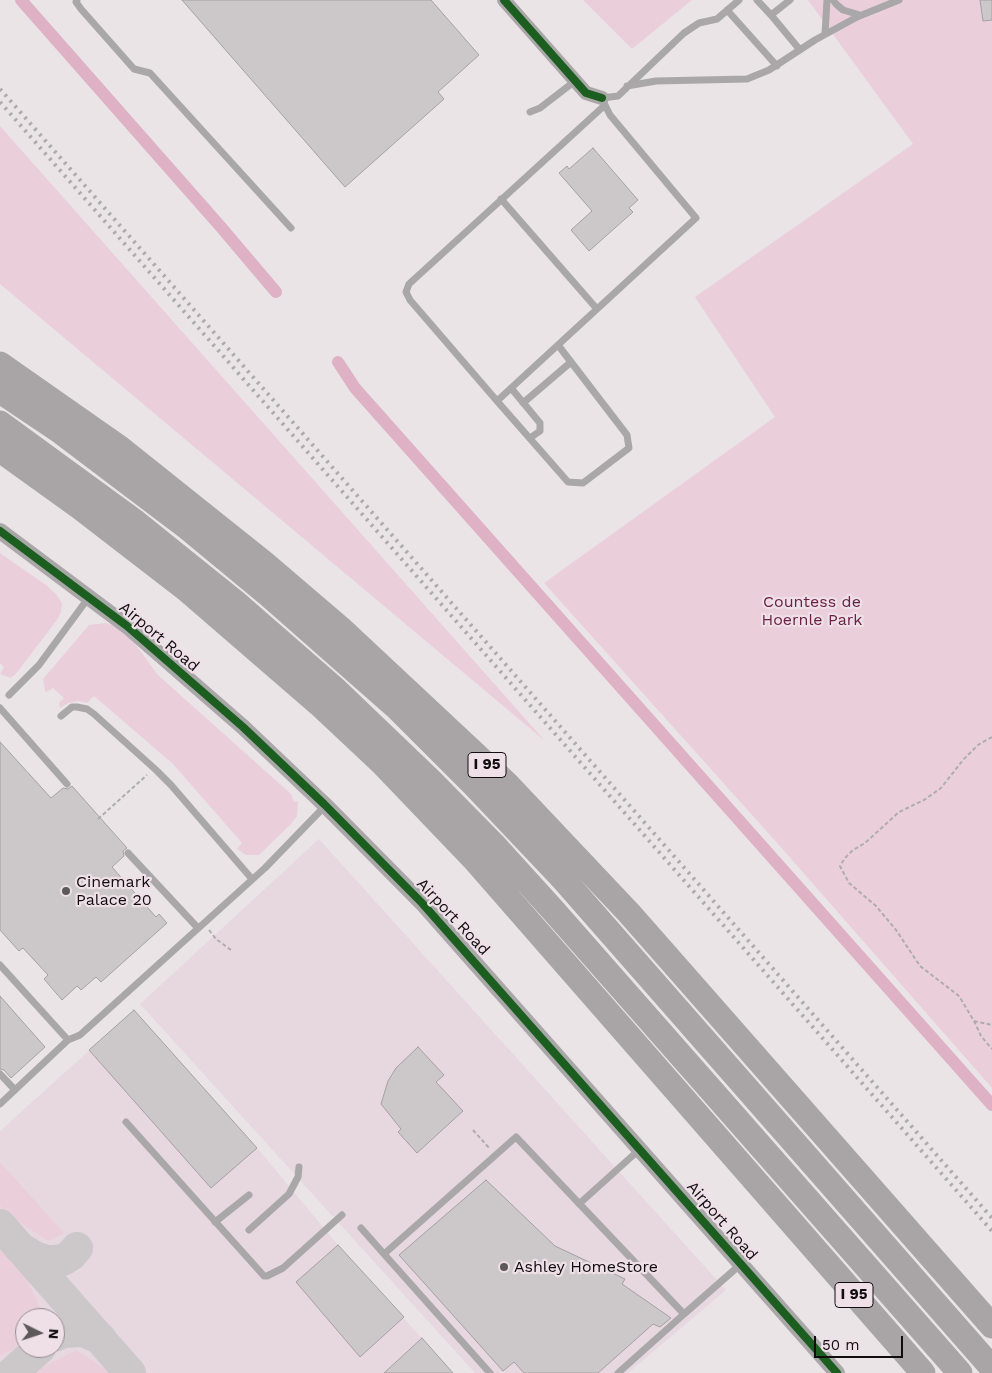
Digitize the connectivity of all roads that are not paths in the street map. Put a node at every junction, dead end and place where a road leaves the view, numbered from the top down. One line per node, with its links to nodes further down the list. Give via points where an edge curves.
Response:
1 (77, 0): 20 (lane, via 80,10 134,69 150,74)
2 (504, 0): 15 (street)
3 (739, 0): 9 (lane)
4 (757, 0): 10 (lane)
5 (790, 0): 10 (lane)
6 (827, 0): 12 (lane)
7 (834, 0): 11 (lane, via 843,10)
8 (899, 0): 11 (lane)
9 (727, 10): 14 (lane); 16 (lane, via 717,20 699,23 684,33)
10 (771, 15): 13 (lane)
11 (860, 15): 12 (lane)
12 (825, 34): 13 (lane)
13 (800, 50): 14 (lane)
14 (777, 66): 16 (lane, via 744,80 656,81)
15 (575, 81): 17 (street, via 586,93); 18 (lane)
16 (627, 86): 17 (lane, via 618,96)
17 (603, 101): 19 (lane); 21 (lane, via 610,115 696,218)
18 (530, 112)
19 (501, 199): 21 (lane); 27 (lane, via 409,284 406,292)
20 (291, 228)
21 (597, 309): 22 (lane)
22 (558, 345): 23 (lane); 25 (lane)
23 (571, 362): 28 (lane); 30 (lane, via 627,435 628,448 583,484 568,482)
24 (0, 364): 59 (highway, I 95, via 120,448 264,563 340,628 509,786 629,912)
25 (511, 388): 27 (lane); 28 (lane)
26 (0, 390): 61 (highway, via 188,528 401,712 564,880)
27 (497, 401): 30 (lane)
28 (523, 403): 30 (lane, via 540,423 540,431)
29 (0, 423): 66 (highway, via 99,494 216,586 323,678 406,756 523,877)
30 (530, 438)
31 (0, 450): 60 (highway, I 95, via 193,595 384,765 474,859)
32 (0, 531): 33 (street, Airport Road)
33 (89, 597): 34 (lane, via 39,666); 38 (street, Airport Road, via 243,726)
34 (9, 695)
35 (0, 708): 37 (lane)
36 (61, 716): 40 (lane, via 72,707 86,709 155,768)
37 (67, 784)
38 (326, 806): 40 (lane); 48 (street, Airport Road, via 422,903)
39 (128, 853): 41 (lane)
40 (252, 879): 41 (lane)
41 (200, 925): 43 (lane, via 80,1035)
42 (0, 965): 43 (lane)
43 (68, 1040): 45 (lane)
44 (0, 1074): 45 (lane)
45 (15, 1090): 46 (lane)
46 (0, 1104)
47 (126, 1122): 53 (lane)
48 (640, 1149): 51 (lane); 57 (street, Airport Road)
49 (299, 1167): 55 (lane, via 298,1177 289,1194)
50 (249, 1195): 53 (lane)
51 (579, 1204): 56 (lane, via 516,1137); 58 (lane)
52 (342, 1215): 53 (lane, via 283,1268 267,1276 260,1273)
53 (215, 1222)
54 (361, 1228): 56 (lane)
55 (249, 1230)
56 (384, 1254): 62 (lane)
57 (741, 1264): 58 (lane); 64 (street, Airport Road)
58 (684, 1314): 63 (lane)
59 (992, 1326)
60 (915, 1364): 65 (highway)
61 (992, 1368)
62 (490, 1373)
63 (618, 1373)
64 (837, 1373)
65 (928, 1373)
66 (960, 1373)

